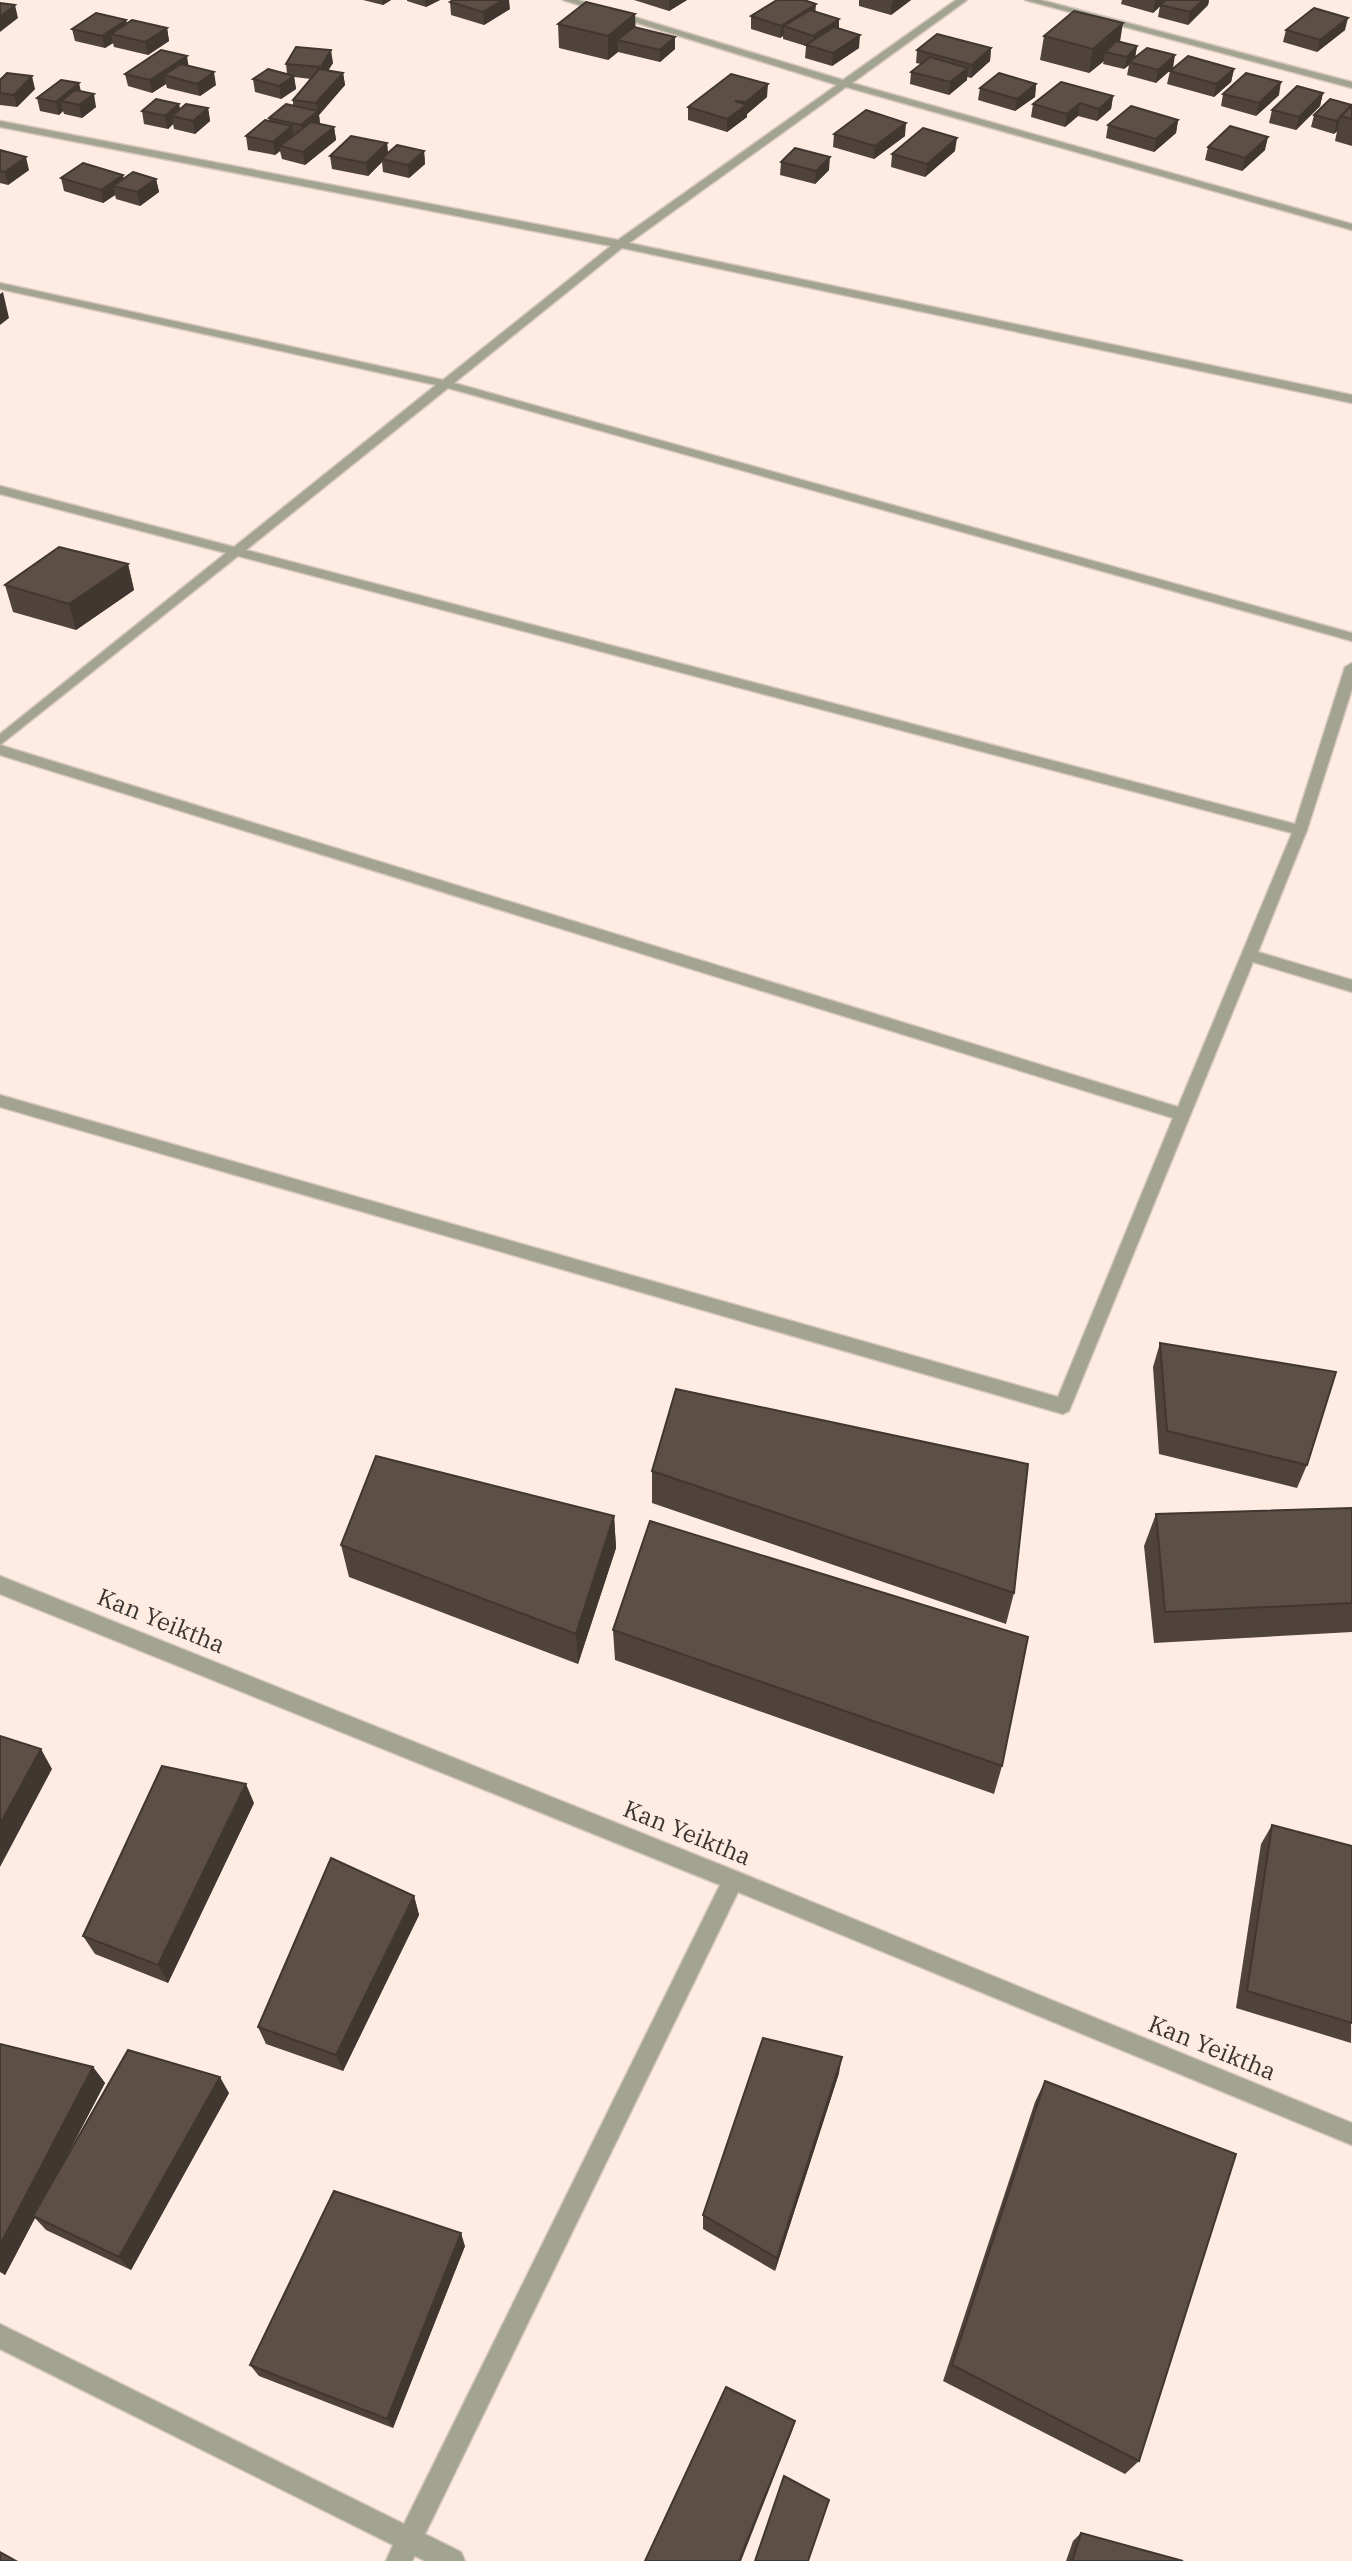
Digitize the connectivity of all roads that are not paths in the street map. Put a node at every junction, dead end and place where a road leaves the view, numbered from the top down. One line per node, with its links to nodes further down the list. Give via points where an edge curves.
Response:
1 (568, 0): 4 (street)
2 (962, 0): 4 (street)
3 (1030, 0): 5 (street)
4 (845, 84): 7 (street); 8 (street)
5 (1352, 85)
6 (0, 124): 8 (street)
7 (1352, 227)
8 (620, 244): 10 (street); 11 (street)
9 (0, 286): 10 (street)
10 (446, 384): 13 (street); 14 (street)
11 (1352, 399)
12 (0, 490): 13 (street)
13 (234, 553): 16 (street); 18 (street)
14 (1352, 637)
15 (1352, 667): 18 (street)
16 (0, 741)
17 (0, 750): 22 (street)
18 (1300, 830): 19 (street)
19 (1249, 955): 20 (street); 22 (street)
20 (1352, 986)
21 (0, 1101): 22 (street, via 1063,1406)
22 (1183, 1115)
23 (0, 1585): 24 (street, Kan Yeiktha)
24 (733, 1880): 25 (street, Kan Yeiktha); 27 (street)
25 (1352, 2134)
26 (0, 2336): 27 (street)
27 (404, 2550): 28 (street)
28 (453, 2561)

